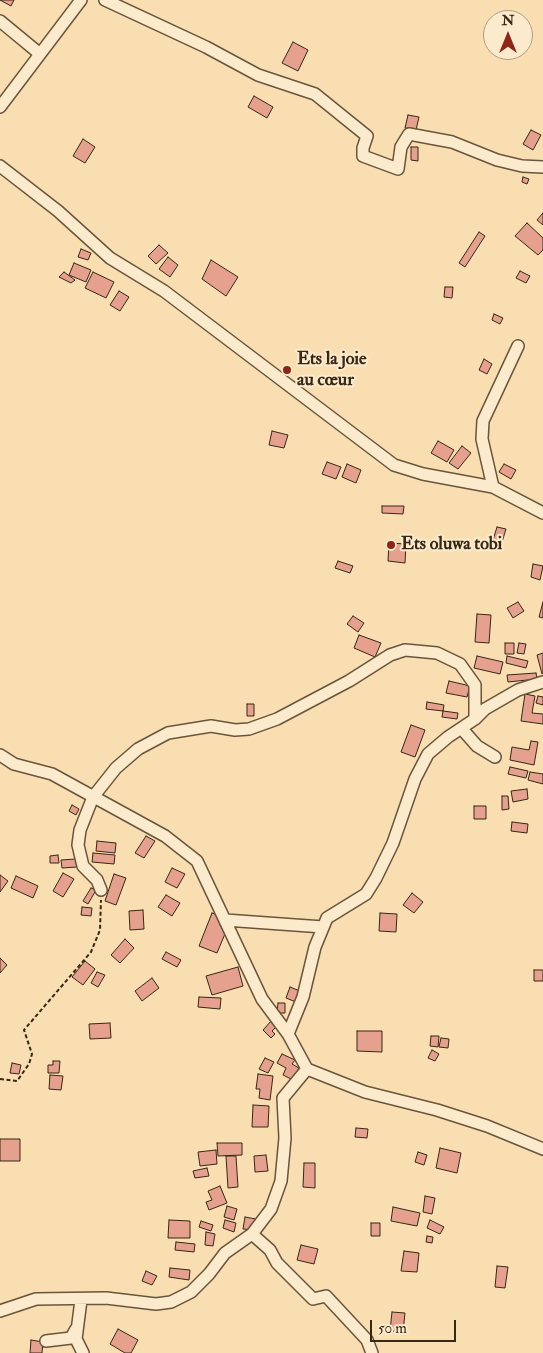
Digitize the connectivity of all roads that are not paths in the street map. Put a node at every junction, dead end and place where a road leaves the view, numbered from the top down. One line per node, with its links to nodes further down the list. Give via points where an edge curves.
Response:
1 (81, 0): 4 (street)
2 (105, 0): 7 (street, via 206,47 258,76 315,94 367,136 363,156 398,169 401,147 409,134 452,142 522,166)
3 (0, 21): 4 (street)
4 (40, 54): 5 (street)
5 (0, 107)
6 (0, 166): 9 (street, via 58,211 110,258 164,291 394,465)
7 (543, 167)
8 (518, 346): 9 (street, via 483,421 482,440)
9 (493, 487): 10 (street)
10 (543, 513)
11 (543, 682): 12 (street, via 518,690 485,709)
12 (475, 719): 13 (street); 16 (street, via 475,685 460,664 438,653 405,650 390,655 277,719 249,729 211,726 168,733 138,750 116,768)
13 (462, 729): 15 (street, via 477,746); 19 (street, via 428,754 415,779 393,843 366,894 328,918)
14 (0, 755): 16 (street, via 14,764 52,774)
15 (495, 757)
16 (93, 797): 17 (street, via 80,830 78,845 83,866 97,880); 18 (street, via 165,836 197,861)
17 (101, 890)
18 (225, 920): 19 (street); 20 (street, via 262,1000)
19 (323, 927): 20 (street, via 314,947 303,997)
20 (288, 1034): 21 (street)
21 (308, 1069): 22 (street, via 365,1092 487,1126); 23 (street, via 283,1098 285,1138 281,1181 272,1209)
22 (543, 1149)
23 (252, 1234): 24 (street, via 225,1253 191,1292 171,1302 156,1304 106,1298); 29 (street, via 313,1299 326,1296 367,1340)
24 (81, 1300): 25 (street, via 36,1299); 26 (street)
25 (0, 1311)
26 (77, 1327): 27 (street, via 71,1338); 28 (street, via 76,1339)
27 (46, 1341)
28 (83, 1353)
29 (372, 1353)

